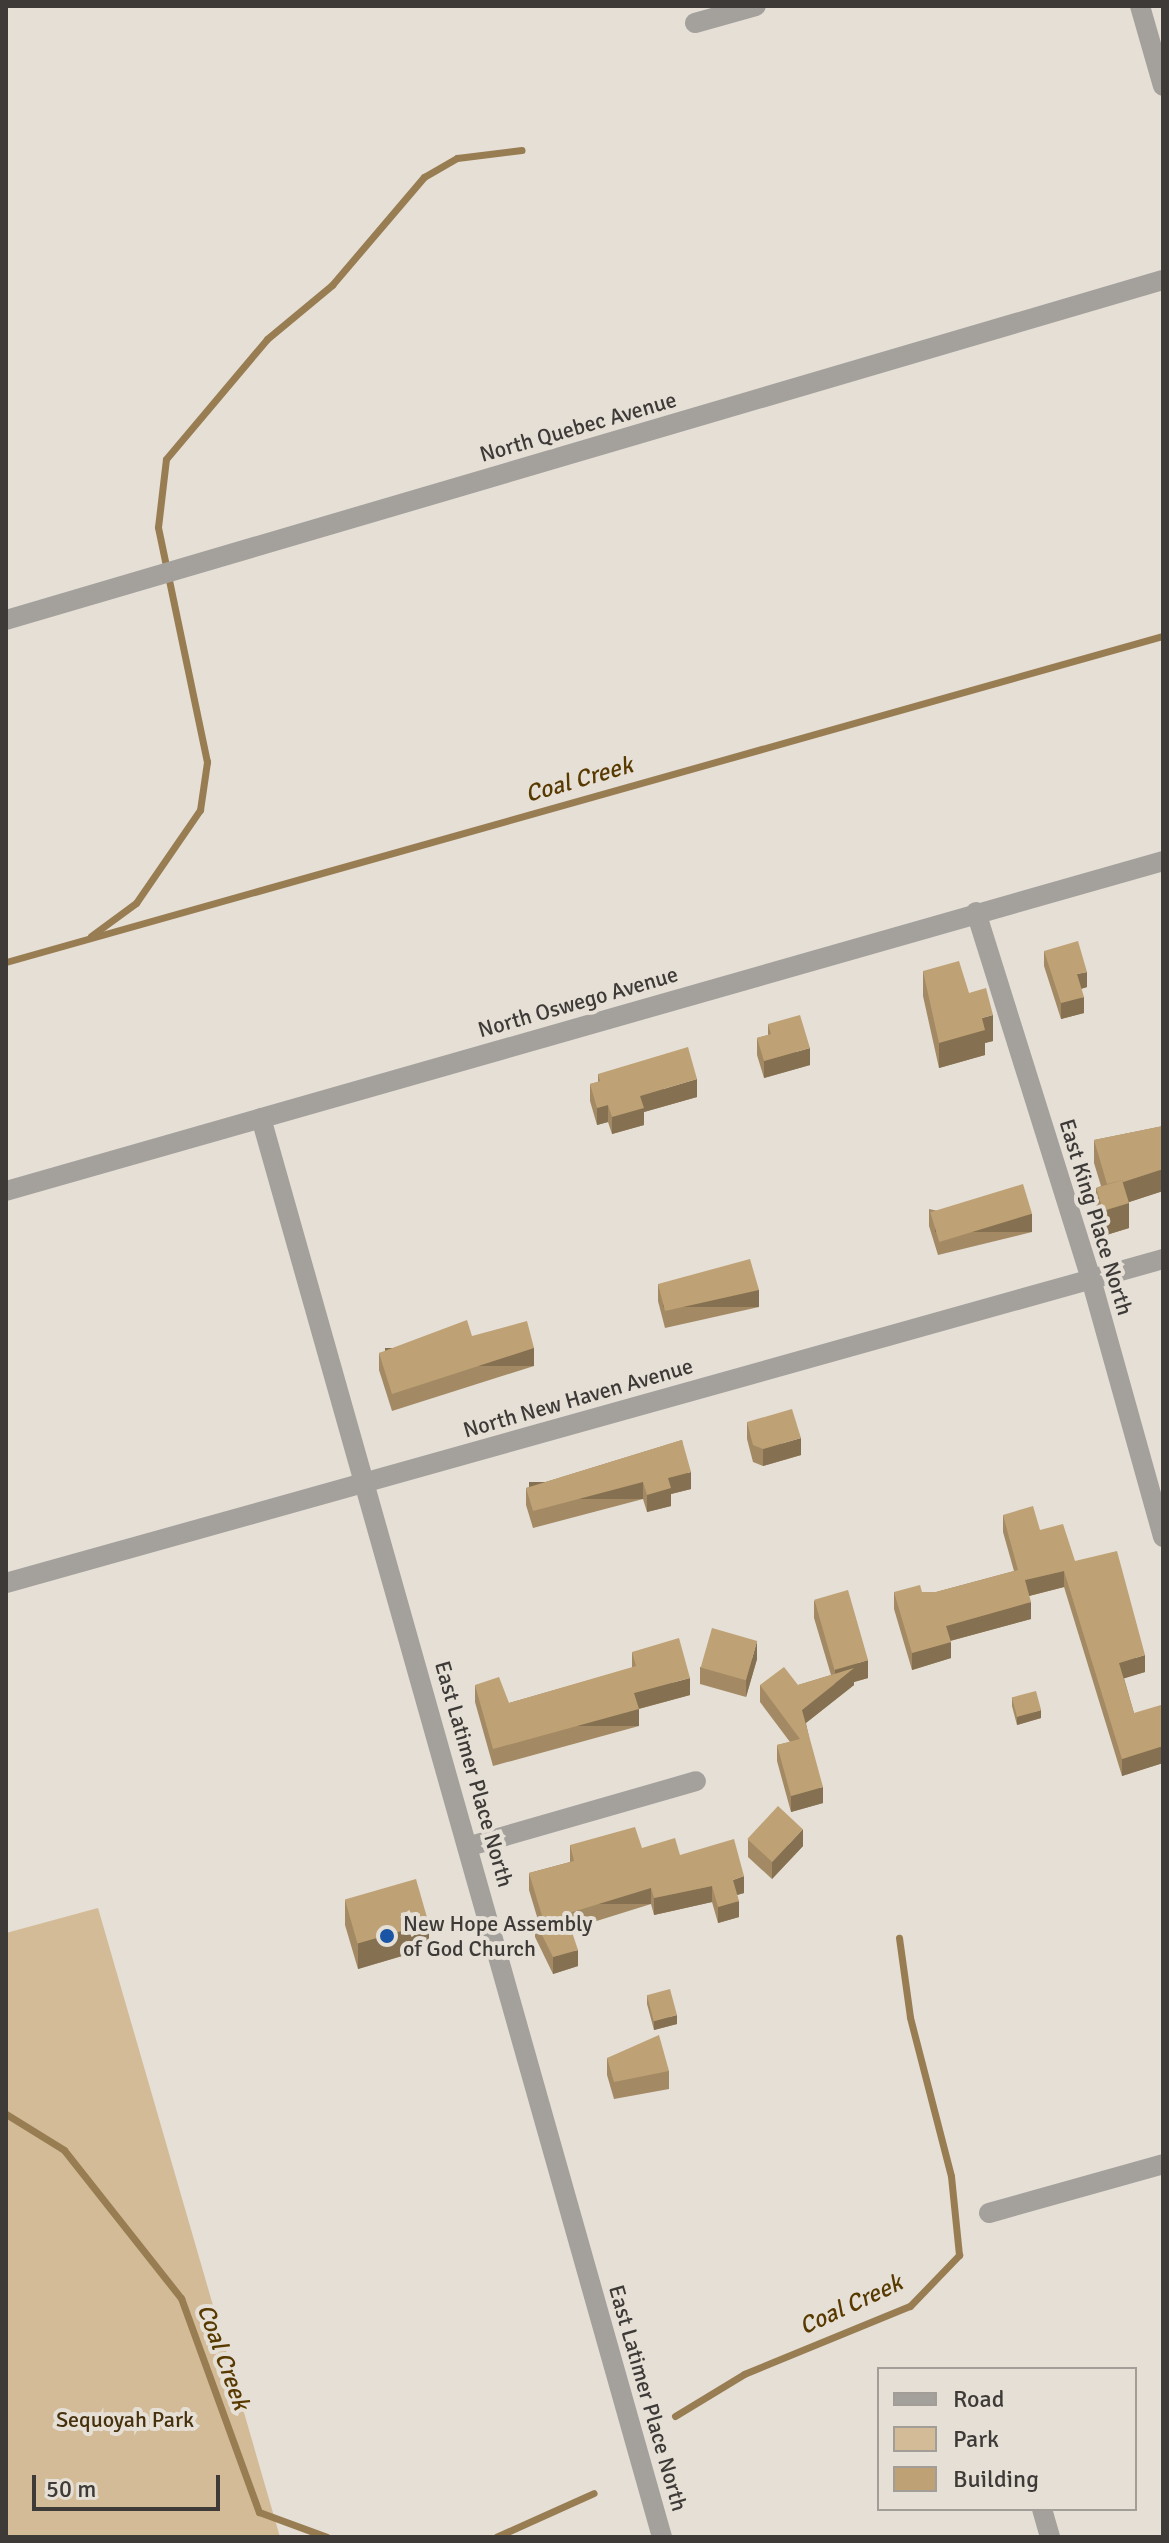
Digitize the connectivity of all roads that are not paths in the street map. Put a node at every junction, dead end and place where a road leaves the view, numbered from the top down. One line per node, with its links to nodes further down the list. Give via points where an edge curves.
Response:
1 (756, 6): 3 (street)
2 (1140, 6): 4 (street)
3 (695, 23)
4 (1163, 86)
5 (1163, 280): 6 (street, North Quebec Avenue)
6 (6, 620)
7 (1163, 861): 8 (street, North Oswego Avenue)
8 (976, 912): 9 (street, North Oswego Avenue); 12 (street, East King Place North)
9 (261, 1118): 10 (street, North Oswego Avenue); 13 (street, East Latimer Place North)
10 (6, 1191)
11 (1163, 1259): 12 (street, North New Haven Avenue)
12 (1091, 1279): 13 (street, North New Haven Avenue); 14 (street, East King Place North)
13 (366, 1483): 15 (street, North New Haven Avenue); 17 (street, East Latimer Place North)
14 (1163, 1537)
15 (6, 1583)
16 (696, 1781): 17 (street)
17 (470, 1846): 21 (street, East Latimer Place North)
18 (1163, 2164): 19 (street)
19 (989, 2213)
20 (1043, 2511): 22 (street)
21 (662, 2537)
22 (1050, 2537)

